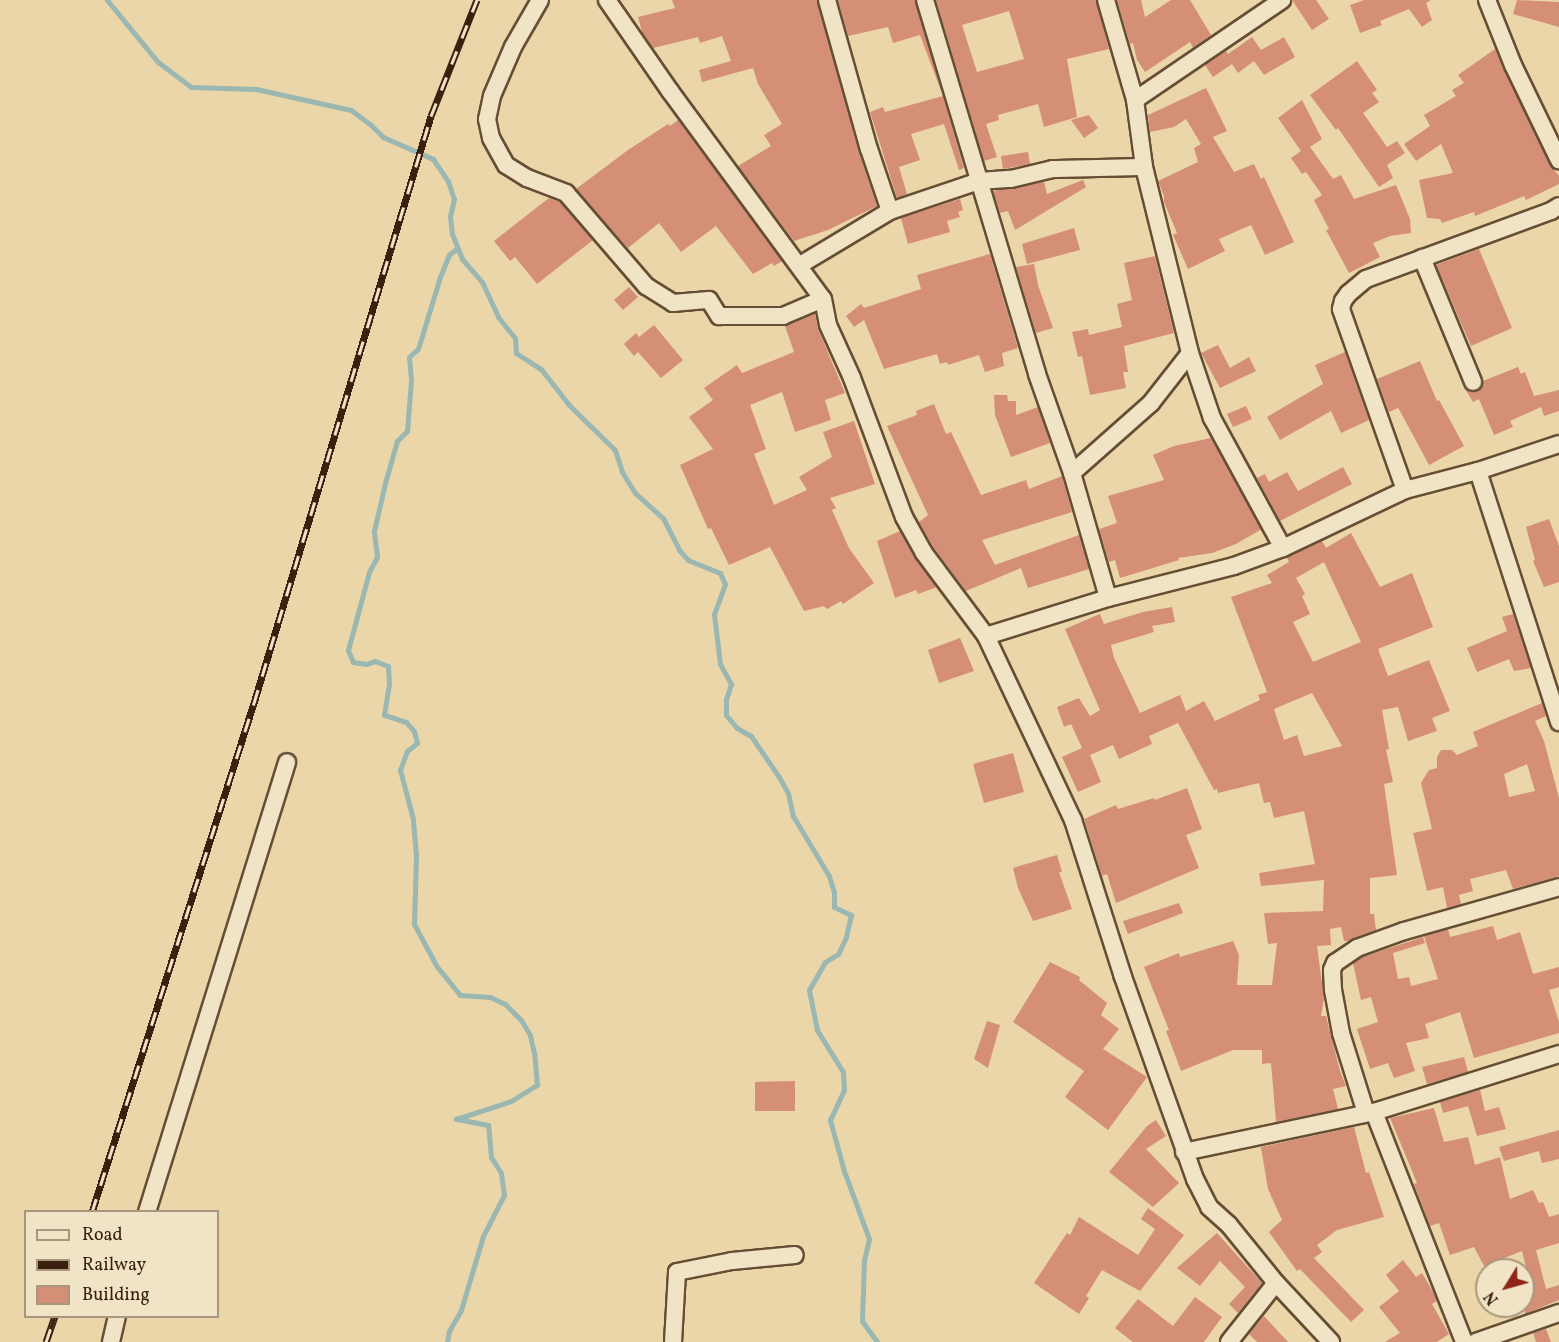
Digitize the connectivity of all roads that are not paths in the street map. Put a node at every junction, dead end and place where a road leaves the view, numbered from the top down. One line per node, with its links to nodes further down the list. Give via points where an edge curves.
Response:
1 (540, 0): 16 (street, via 513,47 492,96 487,119 491,138 506,165 566,193 646,286 672,303 709,300 719,316 783,316)
2 (607, 0): 15 (street)
3 (827, 0): 13 (street)
4 (925, 0): 11 (street)
5 (1106, 0): 8 (street)
6 (1282, 0): 8 (street)
7 (1487, 0): 9 (street)
8 (1135, 100): 10 (street)
9 (1559, 160)
10 (1144, 167): 11 (street, via 1053,169 1011,179); 17 (street)
11 (979, 181): 13 (street); 21 (street, via 1037,374)
12 (1559, 206): 14 (street)
13 (890, 211): 15 (street)
14 (1422, 258): 18 (street); 22 (street, via 1361,283 1347,294 1341,309)
15 (800, 265): 16 (street)
16 (823, 298): 25 (street, via 828,325 904,517 924,553)
17 (1190, 353): 21 (street, via 1152,403); 23 (street, via 1212,418)
18 (1473, 382)
19 (1559, 444): 20 (street)
20 (1478, 471): 22 (street); 26 (street)
21 (1072, 473): 24 (street)
22 (1405, 490): 23 (street)
23 (1283, 548): 24 (street, via 1234,566)
24 (1108, 598): 25 (street)
25 (986, 636): 31 (street, via 1073,820)
26 (1559, 722)
27 (288, 762): 32 (street)
28 (1559, 887): 30 (street, via 1404,931 1357,948 1335,963 1333,990 1341,1033)
29 (1559, 1054): 30 (street)
30 (1370, 1113): 31 (street); 41 (street)
31 (1184, 1152): 34 (street, via 1209,1207)
32 (148, 1210)
33 (795, 1256): 38 (street, via 732,1261 677,1272)
34 (1276, 1283): 39 (street); 40 (street)
35 (1559, 1313): 42 (street)
36 (117, 1318): 37 (street)
37 (111, 1342)
38 (673, 1342)
39 (1229, 1342)
40 (1331, 1342)
41 (1464, 1342)
42 (1476, 1342)

